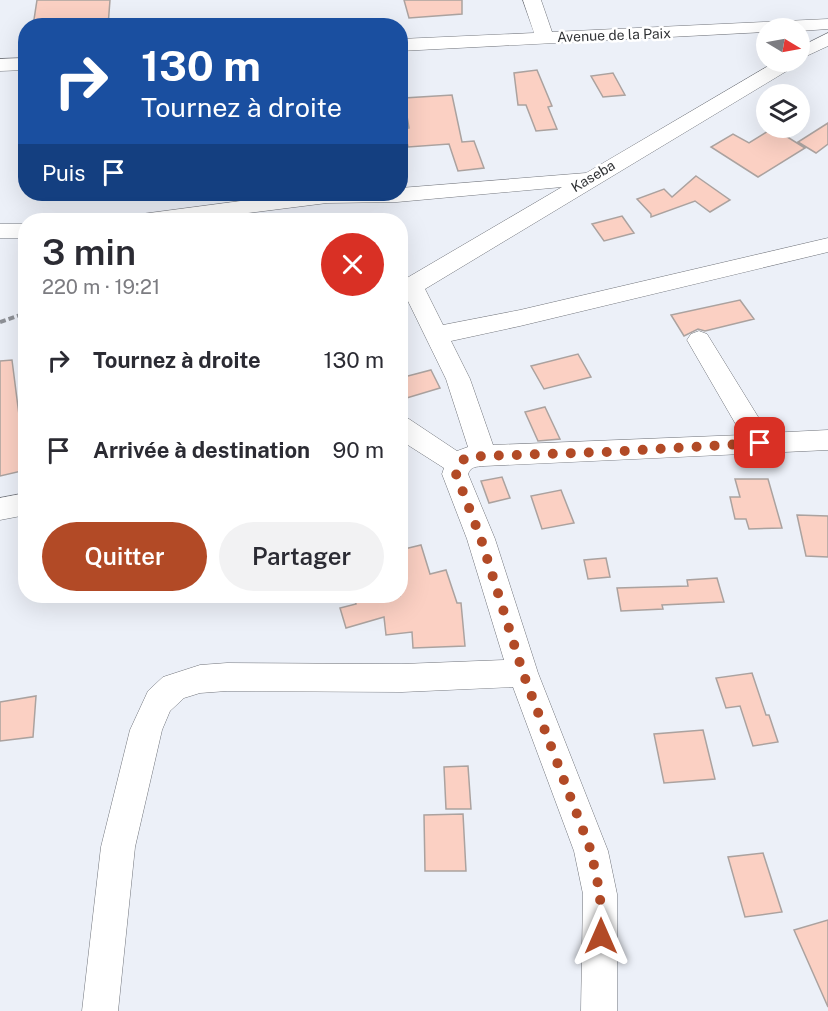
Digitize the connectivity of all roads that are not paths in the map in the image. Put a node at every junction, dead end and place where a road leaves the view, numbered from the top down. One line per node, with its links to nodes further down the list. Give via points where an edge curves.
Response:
1 (532, 0): 3 (street)
2 (828, 24): 3 (street, Avenue de la Paix)
3 (545, 38): 5 (street, Avenue de la Paix)
4 (828, 38): 6 (street)
5 (408, 45)
6 (810, 48)
7 (18, 64): 8 (street)
8 (0, 65)
9 (771, 72): 10 (street, Kaseba)
10 (590, 178): 11 (street); 17 (street, Kaseba)
11 (408, 194)
12 (288, 201): 13 (street)
13 (196, 213)
14 (0, 231): 15 (street)
15 (18, 231)
16 (828, 245): 19 (street)
17 (408, 289)
18 (408, 293): 19 (street)
19 (436, 335): 24 (street, via 458,379)
20 (699, 340): 23 (street)
21 (408, 432): 24 (street, via 429,448)
22 (828, 440): 23 (street)
23 (760, 443): 24 (street)
24 (471, 460): 27 (street, via 456,474)
25 (18, 506): 26 (street)
26 (0, 509)
27 (523, 673): 28 (street, via 402,678 227,677 200,679 174,687 159,701 146,730 118,847); 29 (street, via 597,874 602,922)
28 (100, 1011)
29 (599, 1011)

